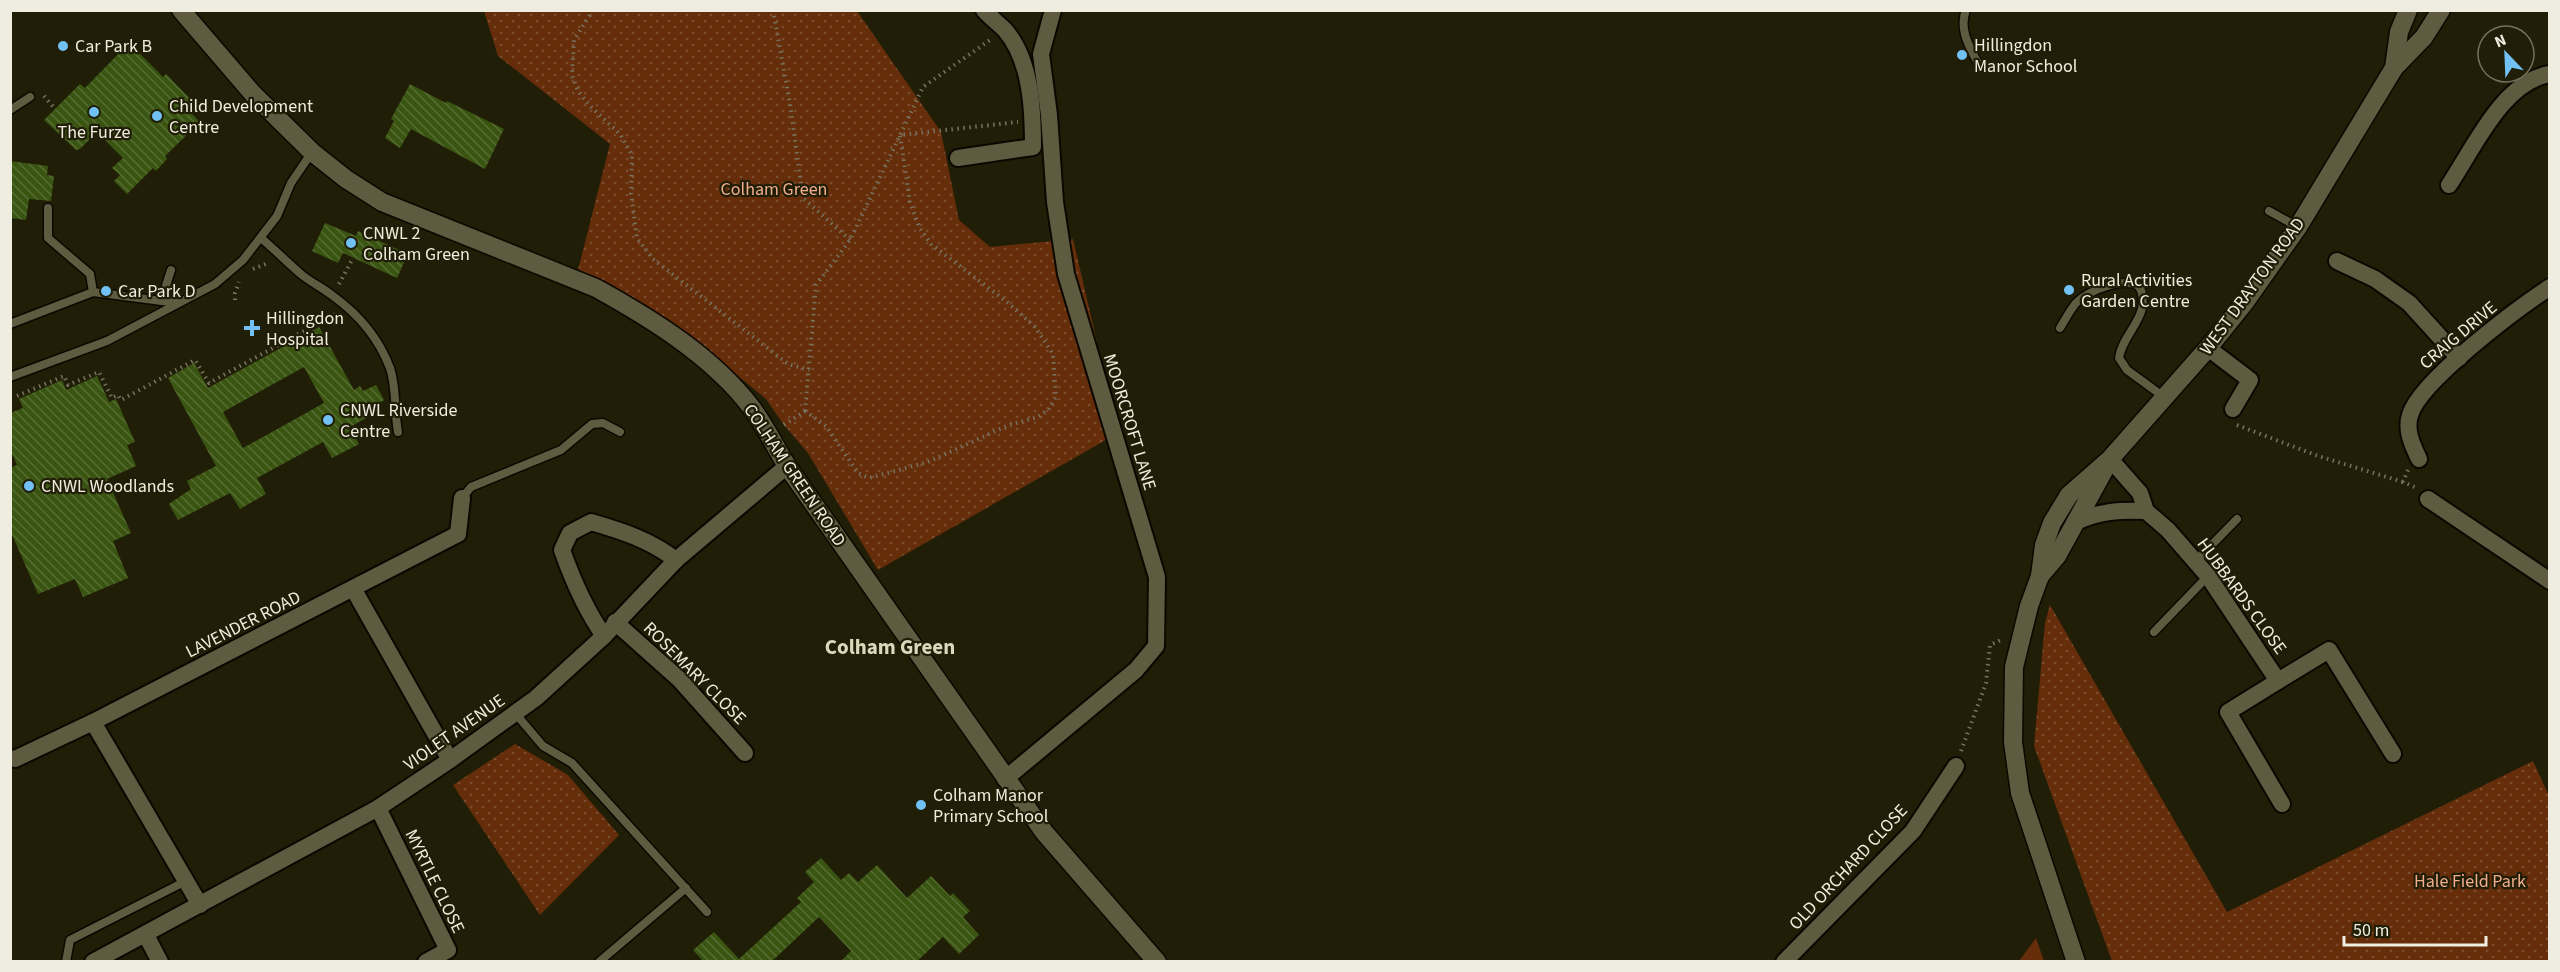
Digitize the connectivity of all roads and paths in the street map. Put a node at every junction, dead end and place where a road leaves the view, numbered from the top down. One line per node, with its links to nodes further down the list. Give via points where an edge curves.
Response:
1 (181, 10): 19 (street, COLHAM GREEN ROAD, via 253,93)
2 (593, 10): 44 (path, via 574,40 572,75 578,91 620,134 632,155 631,194 637,238 653,259 788,364)
3 (773, 10): 26 (path, via 803,198)
4 (984, 10): 20 (street, via 1006,31 1023,61 1033,113 1033,147)
5 (1053, 10): 80 (street, MOORCROFT LANE, via 1041,54 1066,274 1156,577 1156,646 1136,670)
6 (1966, 10): 10 (lane, via 1962,20 1965,37)
7 (2441, 10): 11 (street, WEST DRAYTON ROAD, via 2424,37)
8 (2408, 11): 11 (street, WEST DRAYTON ROAD, via 2399,32)
9 (996, 36): 18 (path, via 924,87)
10 (1980, 67)
11 (2394, 68): 24 (street, WEST DRAYTON ROAD)
12 (2550, 74): 21 (street, via 2523,83 2505,99)
13 (39, 92): 15 (path)
14 (30, 97): 16 (lane)
15 (55, 109)
16 (10, 110)
17 (1023, 121): 18 (path)
18 (900, 135): 26 (path); 49 (path, via 910,202 919,227 931,244 1035,327 1053,354 1056,397 1038,417 1009,425 928,462 869,478 858,473 826,426)
19 (312, 152): 25 (lane); 55 (street, COLHAM GREEN ROAD, via 382,202 576,280 646,318 702,356 748,404)
20 (958, 159)
21 (2449, 185)
22 (48, 208): 34 (lane, via 48,238 90,274)
23 (2269, 211): 24 (lane)
24 (2298, 226): 42 (street, WEST DRAYTON ROAD)
25 (261, 238): 35 (lane); 38 (lane, via 224,277)
26 (850, 240): 44 (path, via 816,285)
27 (353, 258): 35 (path)
28 (2337, 261): 43 (street, via 2374,279 2409,303)
29 (275, 263): 31 (path)
30 (171, 270): 37 (lane)
31 (249, 272)
32 (241, 279): 36 (path)
33 (2550, 287): 43 (street, CRAIG DRIVE)
34 (93, 292): 37 (lane); 40 (lane)
35 (333, 295): 51 (lane, via 369,330 384,352 395,386)
36 (235, 300)
37 (161, 301): 38 (lane)
38 (177, 303): 45 (lane, via 107,341)
39 (342, 309): 46 (path, via 209,383 195,360 120,400 118,395 112,398 99,372 68,385 63,375)
40 (10, 324)
41 (2060, 328): 47 (lane, via 2085,295 2128,282 2139,286 2143,300 2139,319 2124,342 2120,358 2127,370)
42 (2208, 348): 47 (street, WEST DRAYTON ROAD); 48 (street, via 2250,380)
43 (2459, 358): 54 (street, CRAIG DRIVE, via 2431,382 2409,416 2410,436)
44 (809, 370): 49 (path)
45 (10, 377)
46 (17, 396)
47 (2164, 397): 53 (street, WEST DRAYTON ROAD)
48 (2233, 409): 56 (path, via 2235,424 2248,430)
49 (805, 411): 50 (path)
50 (784, 425)
51 (398, 432)
52 (621, 432): 57 (lane, via 603,423 592,424 561,450 471,487)
53 (2110, 459): 59 (street, HUBBARDS CLOSE, via 2140,494); 61 (street, WEST DRAYTON ROAD); 64 (street, WEST DRAYTON ROAD, via 2075,489 2058,514 2044,545)
54 (2420, 459): 56 (path, via 2405,472)
55 (787, 466): 62 (street, VIOLET AVENUE); 80 (street, COLHAM GREEN ROAD)
56 (2403, 482): 58 (path, via 2417,487)
57 (462, 498): 67 (street, LAVENDER ROAD, via 458,534)
58 (2428, 499): 66 (street)
59 (2146, 512): 61 (street, via 2108,511); 63 (street, HUBBARDS CLOSE)
60 (2237, 519): 63 (lane)
61 (2074, 523): 64 (street, WEST DRAYTON ROAD)
62 (676, 560): 68 (street, VIOLET AVENUE); 71 (street, via 629,533 591,522 570,533 562,550 574,585)
63 (2196, 561): 65 (street, HUBBARDS CLOSE)
64 (2040, 576): 69 (street, WEST DRAYTON ROAD)
65 (2208, 576): 70 (lane); 72 (street, HUBBARDS CLOSE)
66 (2550, 581)
67 (354, 590): 74 (street, LAVENDER ROAD); 78 (street)
68 (615, 622): 71 (street, VIOLET AVENUE); 75 (street, ROSEMARY CLOSE, via 679,679)
69 (2023, 630): 79 (path, via 1990,645 1986,682); 95 (street, WEST DRAYTON ROAD, via 2014,667 2013,742 2017,777 2024,809)
70 (2154, 632)
71 (604, 636): 73 (street, VIOLET AVENUE)
72 (2278, 681): 76 (street, HUBBARDS CLOSE, via 2329,650); 81 (street, HUBBARDS CLOSE, via 2228,712)
73 (515, 713): 78 (street, VIOLET AVENUE); 84 (lane, via 543,746 572,763)
74 (93, 722): 77 (street, LAVENDER ROAD); 83 (street)
75 (745, 753)
76 (2392, 754)
77 (10, 758)
78 (450, 760): 82 (street, VIOLET AVENUE)
79 (1956, 766): 94 (street, OLD ORCHARD CLOSE, via 1913,831)
80 (1005, 779): 93 (street, COLHAM GREEN ROAD, via 1044,832)
81 (2282, 804)
82 (378, 808): 85 (street, VIOLET AVENUE); 91 (street, MYRTLE CLOSE, via 448,950)
83 (186, 881): 85 (street); 88 (lane, via 70,940)
84 (686, 888): 86 (lane); 92 (lane)
85 (200, 905): 87 (street, VIOLET AVENUE)
86 (707, 912)
87 (146, 935): 89 (street, VIOLET AVENUE); 90 (street)
88 (66, 962)
89 (93, 962)
90 (160, 962)
91 (426, 962)
92 (599, 962)
93 (1157, 962)
94 (1784, 962)
95 (2076, 962)

